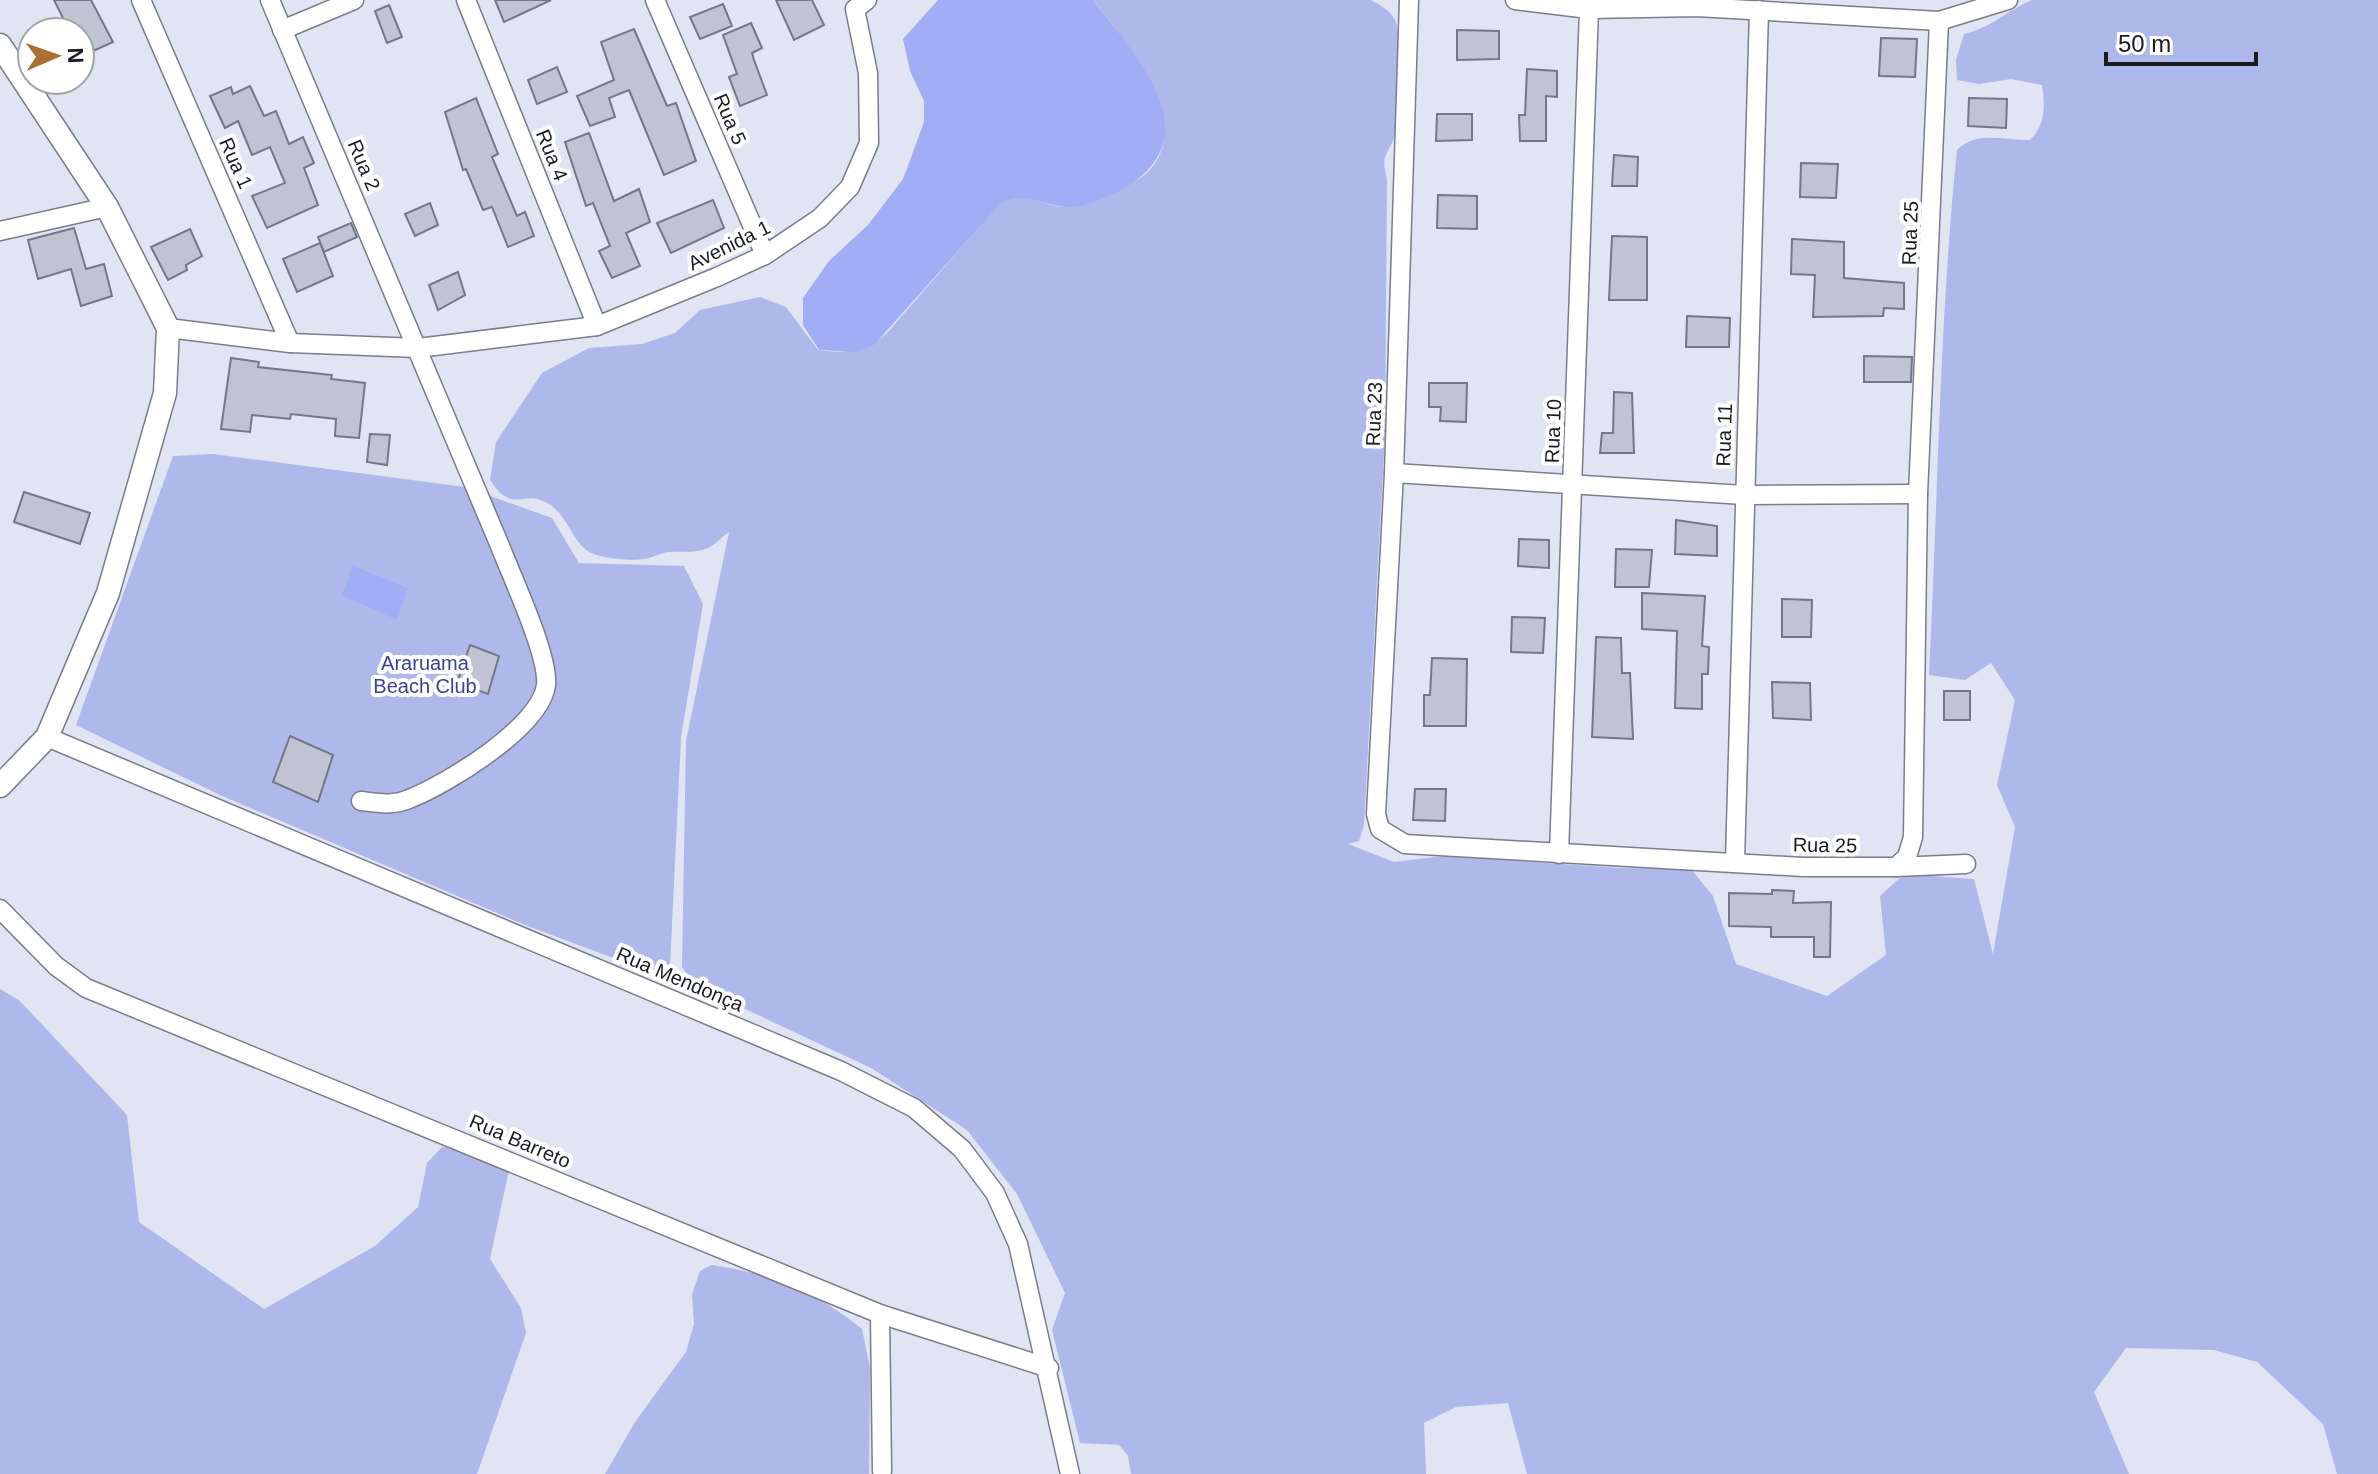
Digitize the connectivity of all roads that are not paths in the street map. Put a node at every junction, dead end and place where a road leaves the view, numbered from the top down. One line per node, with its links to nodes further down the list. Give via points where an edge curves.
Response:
1 (141, 0): 22 (street, Rua 1)
2 (270, 0): 15 (street, Rua 2)
3 (354, 0): 15 (street)
4 (466, 0): 20 (street, Rua 4)
5 (655, 0): 19 (street, Rua 5)
6 (1409, 0): 24 (street, Rua 23)
7 (1515, 0): 12 (street)
8 (2008, 0): 14 (street)
9 (858, 3): 19 (street, Avenida 1, via 868,73 869,143 850,187 820,218)
10 (1697, 4): 12 (street); 13 (street)
11 (1869, 7): 13 (street); 14 (street)
12 (1589, 9): 25 (street, Rua 10)
13 (1759, 10): 27 (street, Rua 11)
14 (1939, 21): 26 (street, Rua 25)
15 (282, 30): 23 (street, Rua 2)
16 (0, 45): 17 (street)
17 (107, 207): 18 (street); 21 (street)
18 (0, 231)
19 (765, 255): 20 (street, Avenida 1)
20 (597, 326): 23 (street, Avenida 1)
21 (168, 328): 22 (street, Avenida 1); 28 (street, via 165,393 141,485 108,593)
22 (290, 343): 23 (street, Avenida 1)
23 (418, 348): 30 (street, via 500,546 546,684 538,710 466,767 409,799 389,804)
24 (1394, 473): 25 (street); 31 (street, Rua 23, via 1376,814)
25 (1573, 485): 27 (street); 32 (street, Rua 10)
26 (1918, 494): 27 (street); 35 (street, Rua 25, via 1913,837 1907,857)
27 (1744, 495): 33 (street, Rua 11)
28 (47, 737): 29 (street); 38 (street, Rua Mendonça, via 841,1071 914,1108 962,1149 995,1193 1018,1244)
29 (0, 786)
30 (361, 801)
31 (1380, 829): 32 (street, Rua 25, via 1405,844)
32 (1559, 854): 33 (street, Rua 25)
33 (1735, 861): 35 (street, Rua 25)
34 (1966, 864): 35 (street)
35 (1896, 867)
36 (0, 909): 37 (street, Rua Barreto, via 56,966 86,988)
37 (880, 1314): 38 (street, Rua Barreto); 39 (street)
38 (1049, 1368): 40 (street, Rua Mendonça)
39 (882, 1471)
40 (1070, 1474)

